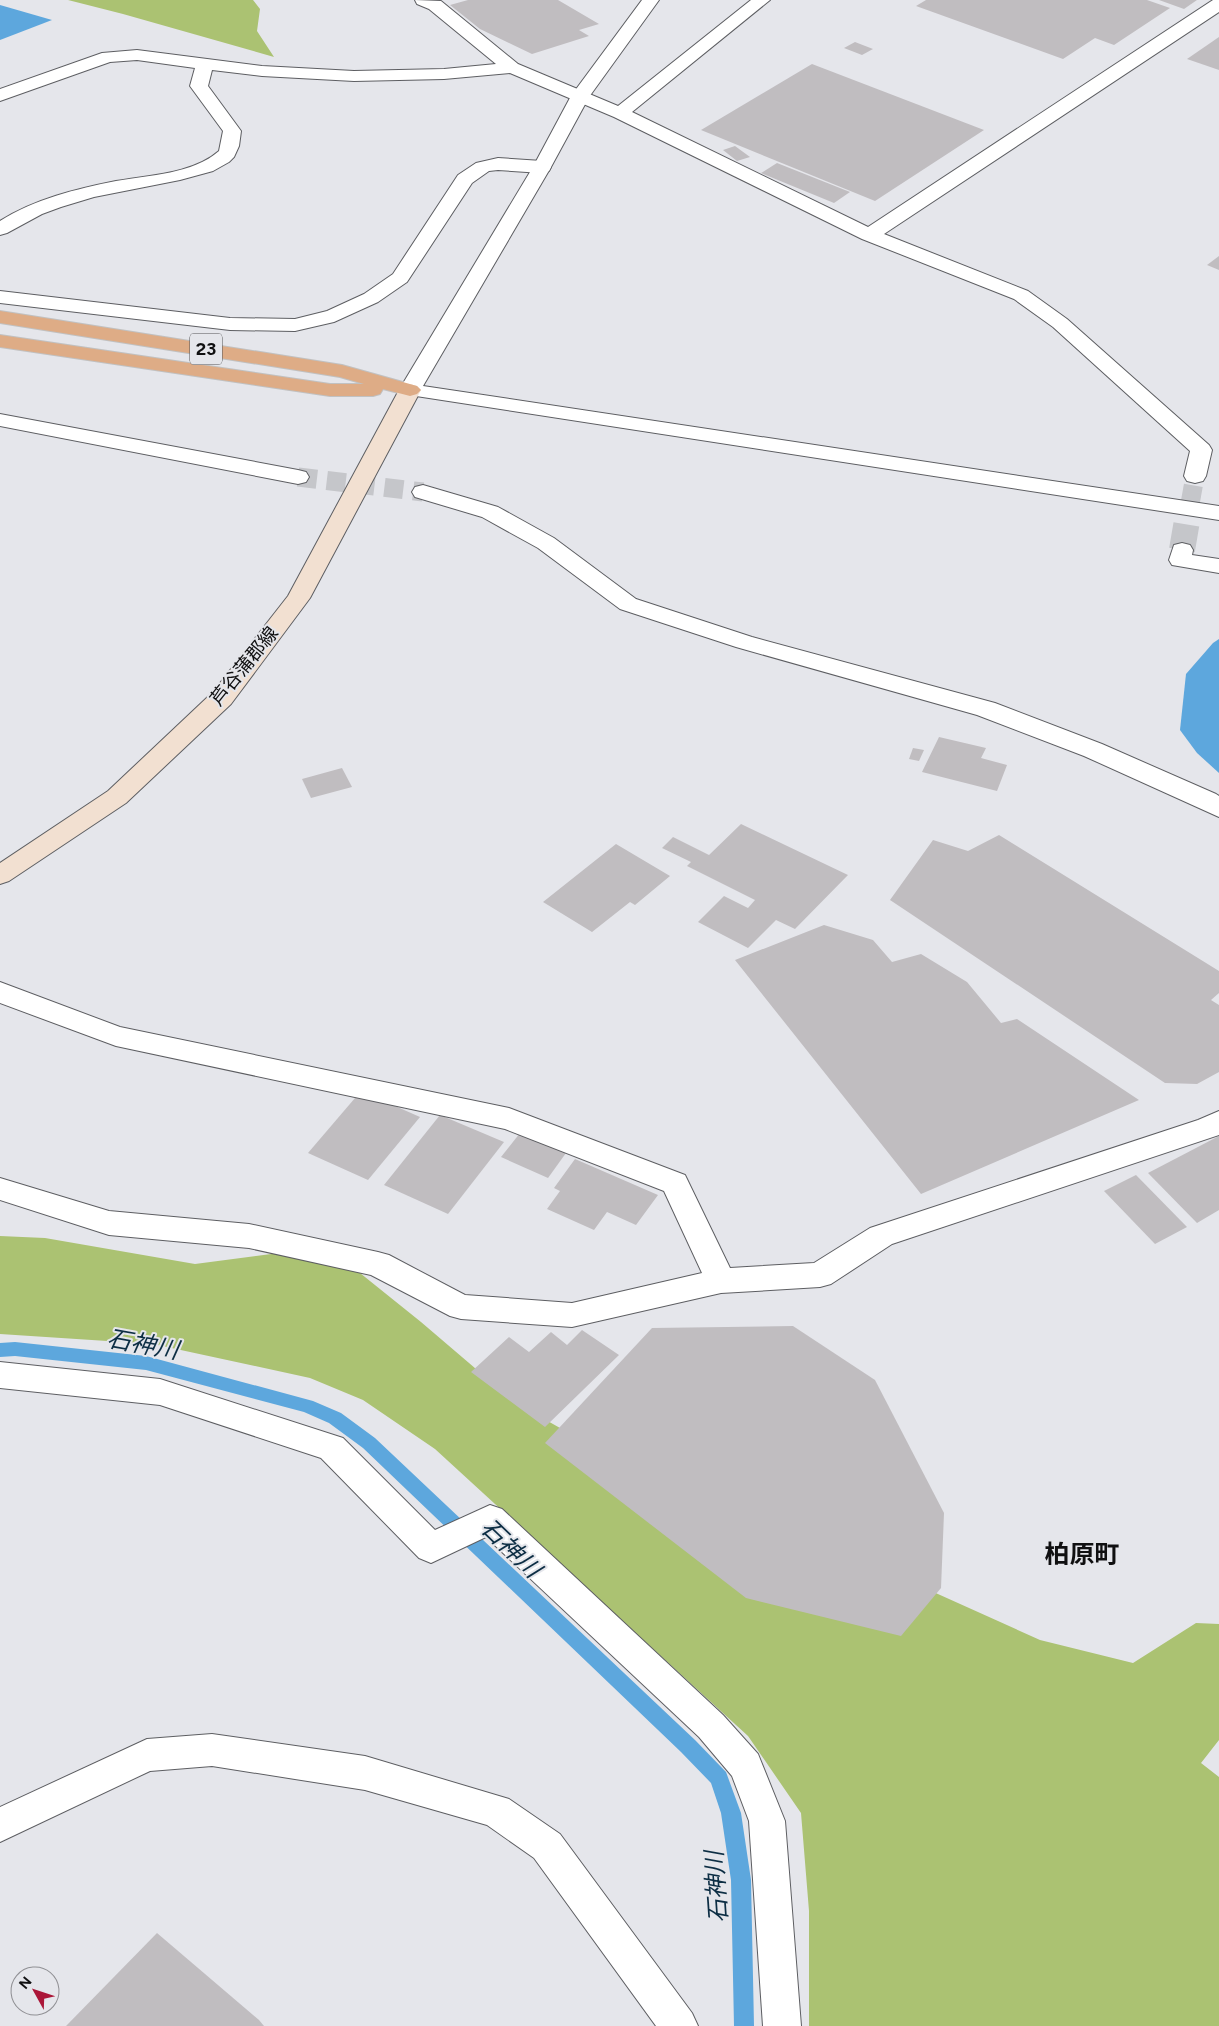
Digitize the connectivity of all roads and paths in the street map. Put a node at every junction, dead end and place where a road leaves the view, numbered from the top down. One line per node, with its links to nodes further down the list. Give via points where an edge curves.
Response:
1 (423, 0): 6 (street, via 435,5)
2 (651, 0): 8 (street)
3 (762, 0): 9 (street)
4 (1219, 4): 12 (street)
5 (205, 64): 6 (street, via 354,76 444,74); 7 (street, via 137,55 108,57); 11 (street, via 199,86 232,131 231,145 224,157 202,168 76,196 12,220)
6 (512, 68): 8 (street)
7 (0, 96)
8 (580, 96): 9 (street); 10 (street)
9 (620, 113): 12 (street)
10 (542, 167): 13 (street, via 483,166 465,178 400,278 371,298 334,316 295,325 230,324); 16 (street)
11 (0, 228)
12 (869, 235): 18 (street, via 1021,295)
13 (0, 297)
14 (0, 317): 16 (highway, 23, via 342,371)
15 (0, 341): 16 (highway, 23, via 330,390)
16 (410, 390): 22 (street); 26 (main road, 芦谷蒲郡線, via 298,598 222,698 117,797)
17 (0, 420): 19 (street)
18 (1210, 446): 20 (street)
19 (298, 476)
20 (1196, 476)
21 (423, 492): 25 (street, via 490,512 546,543 628,604 744,642 986,709 1093,750)
22 (1219, 513)
23 (1182, 550): 24 (street, via 1180,560)
24 (1219, 566)
25 (1219, 808)
26 (0, 875)
27 (0, 992): 30 (street, via 116,1036 509,1119 675,1183)
28 (1219, 1122): 30 (street, via 881,1236 820,1274)
29 (0, 1189): 30 (street, via 109,1223 249,1236 378,1264 461,1307 572,1315)
30 (721, 1281)
31 (0, 1375): 34 (street, via 160,1392 332,1448 431,1548 490,1519 711,1726 746,1766 767,1822)
32 (0, 1825): 33 (street, via 147,1756 212,1750 365,1773 496,1811 547,1846)
33 (679, 2026)
34 (782, 2026)

